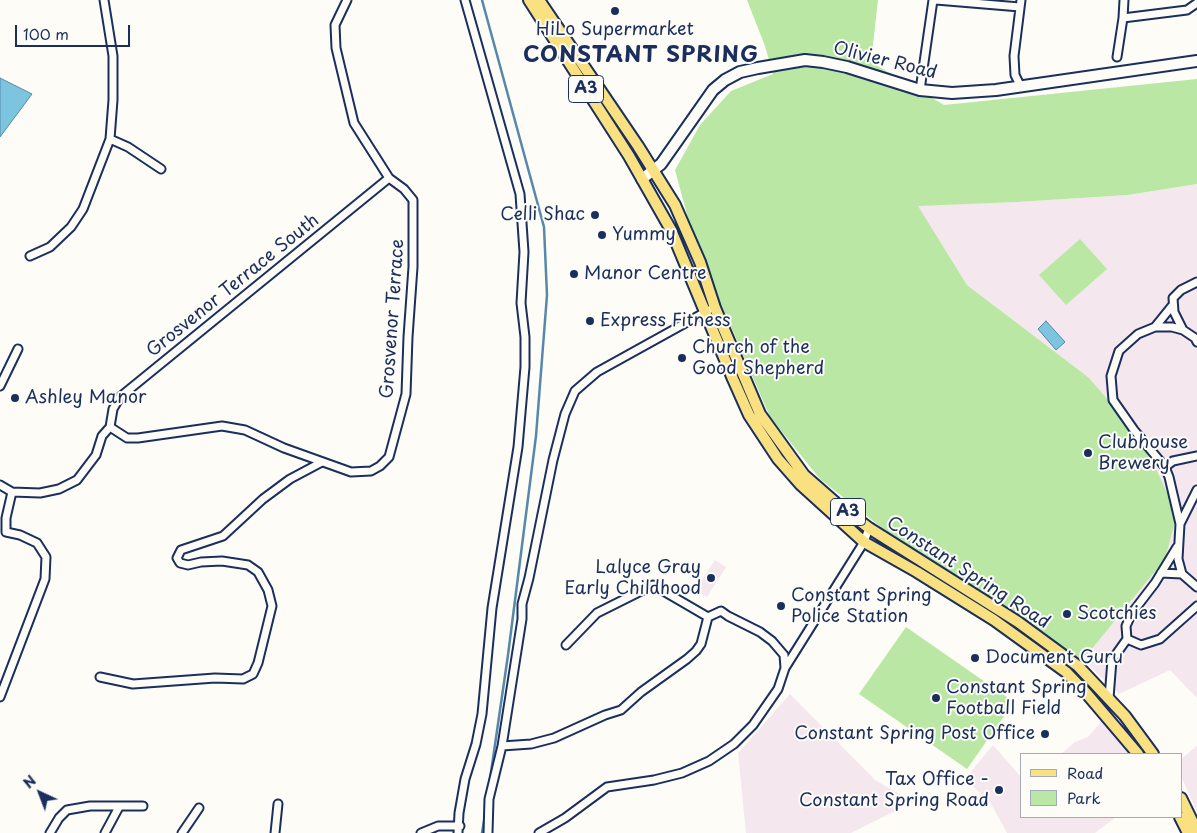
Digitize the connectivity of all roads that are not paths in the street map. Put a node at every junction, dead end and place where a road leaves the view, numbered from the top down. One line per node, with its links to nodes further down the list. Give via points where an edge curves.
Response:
1 (104, 0): 15 (street, via 113,56)
2 (347, 0): 18 (street, Grosvenor Terrace, via 335,25 336,48 354,123)
3 (465, 0): 61 (street, via 520,194 525,357 518,447 492,608 483,705 465,780)
4 (529, 0): 19 (main road, Constant Spring Road / A3)
5 (540, 0): 17 (main road, Constant Spring Road / A3)
6 (934, 0): 9 (street); 14 (street)
7 (1124, 0): 10 (street)
8 (1197, 3): 10 (street, via 1187,10)
9 (1020, 4): 13 (street, via 1014,66)
10 (1123, 18): 11 (street)
11 (1117, 57)
12 (1197, 61): 13 (main road, Olivier Road)
13 (1021, 87): 14 (main road, Olivier Road, via 952,93)
14 (920, 90): 17 (main road, Olivier Road, via 847,67 806,60 740,72 714,90)
15 (110, 139): 16 (street); 20 (street, via 83,209 71,227 50,247)
16 (162, 169)
17 (654, 170): 19 (main road, Olivier Road); 23 (main road, Constant Spring Road / A3, via 675,205 700,262)
18 (390, 178): 29 (street, Grosvenor Terrace South, via 120,396 113,409); 31 (street, Grosvenor Terrace, via 413,200 406,394 389,457 380,466 372,471 351,472)
19 (642, 179): 23 (main road, Constant Spring Road / A3)
20 (30, 256)
21 (1197, 282): 22 (street, via 1175,294)
22 (1172, 306): 24 (street); 25 (street)
23 (710, 310): 37 (main road, Constant Spring Road / A3, via 760,414 804,475); 39 (main road, Constant Spring Road / A3, via 732,379 749,414 778,459 800,484); 52 (street, via 597,372 575,390 552,460 530,578 522,604)
24 (1155, 327): 25 (street, via 1172,326); 32 (street, via 1138,334 1119,352 1111,376 1113,400)
25 (1183, 330): 26 (street)
26 (1197, 342)
27 (18, 349): 28 (street)
28 (0, 386)
29 (110, 427): 31 (street, Grosvenor Terrace, via 127,438 138,438 222,426 245,430); 35 (street, Grosvenor Terrace South, via 102,436 96,455 77,480 59,489 40,493)
30 (1197, 456): 32 (street, via 1173,461)
31 (322, 462): 49 (street, via 290,479 263,499 223,536 181,550 177,558 180,563 188,565 222,561 248,565 258,572 272,606 253,674 243,679 133,684)
32 (1165, 467): 36 (street)
33 (0, 485): 35 (street)
34 (1197, 490): 36 (street)
35 (12, 492): 38 (street)
36 (1180, 524): 40 (street)
37 (869, 528): 39 (street); 51 (main road, Constant Spring Road / A3, via 1018,622 1078,666)
38 (3, 533): 50 (street, via 20,535 37,543 46,557 44,579)
39 (864, 542): 48 (street); 53 (main road, Constant Spring Road / A3, via 994,620 1066,672)
40 (1178, 546): 41 (street); 42 (street)
41 (1161, 573): 42 (street); 46 (street, via 1132,613 1126,626)
42 (1182, 574): 43 (street)
43 (1197, 587)
44 (1197, 606): 46 (street, via 1160,638 1141,645)
45 (708, 617): 47 (street, via 653,585 597,613); 48 (street, via 721,611 760,632 784,655); 52 (street, via 696,651 621,710 554,738)
46 (1127, 639): 51 (street, via 1112,660)
47 (566, 645)
48 (785, 668): 69 (street, via 778,689 753,725 734,744 709,761 682,773 607,787)
49 (100, 677)
50 (0, 697)
51 (1109, 698): 54 (main road, Constant Spring Road / A3)
52 (502, 746): 68 (street, via 489,798)
53 (1137, 753)
54 (1152, 753)
55 (1182, 800): 62 (main road)
56 (278, 804): 66 (street)
57 (143, 806): 58 (street)
58 (119, 807): 63 (street, via 90,806 66,810); 64 (street)
59 (199, 808): 65 (street)
60 (1180, 818): 70 (main road)
61 (459, 829): 67 (street, via 438,826)
62 (1197, 831)
63 (50, 833)
64 (105, 833)
65 (182, 833)
66 (275, 833)
67 (421, 833)
68 (488, 833)
69 (538, 833)
70 (1188, 833)

